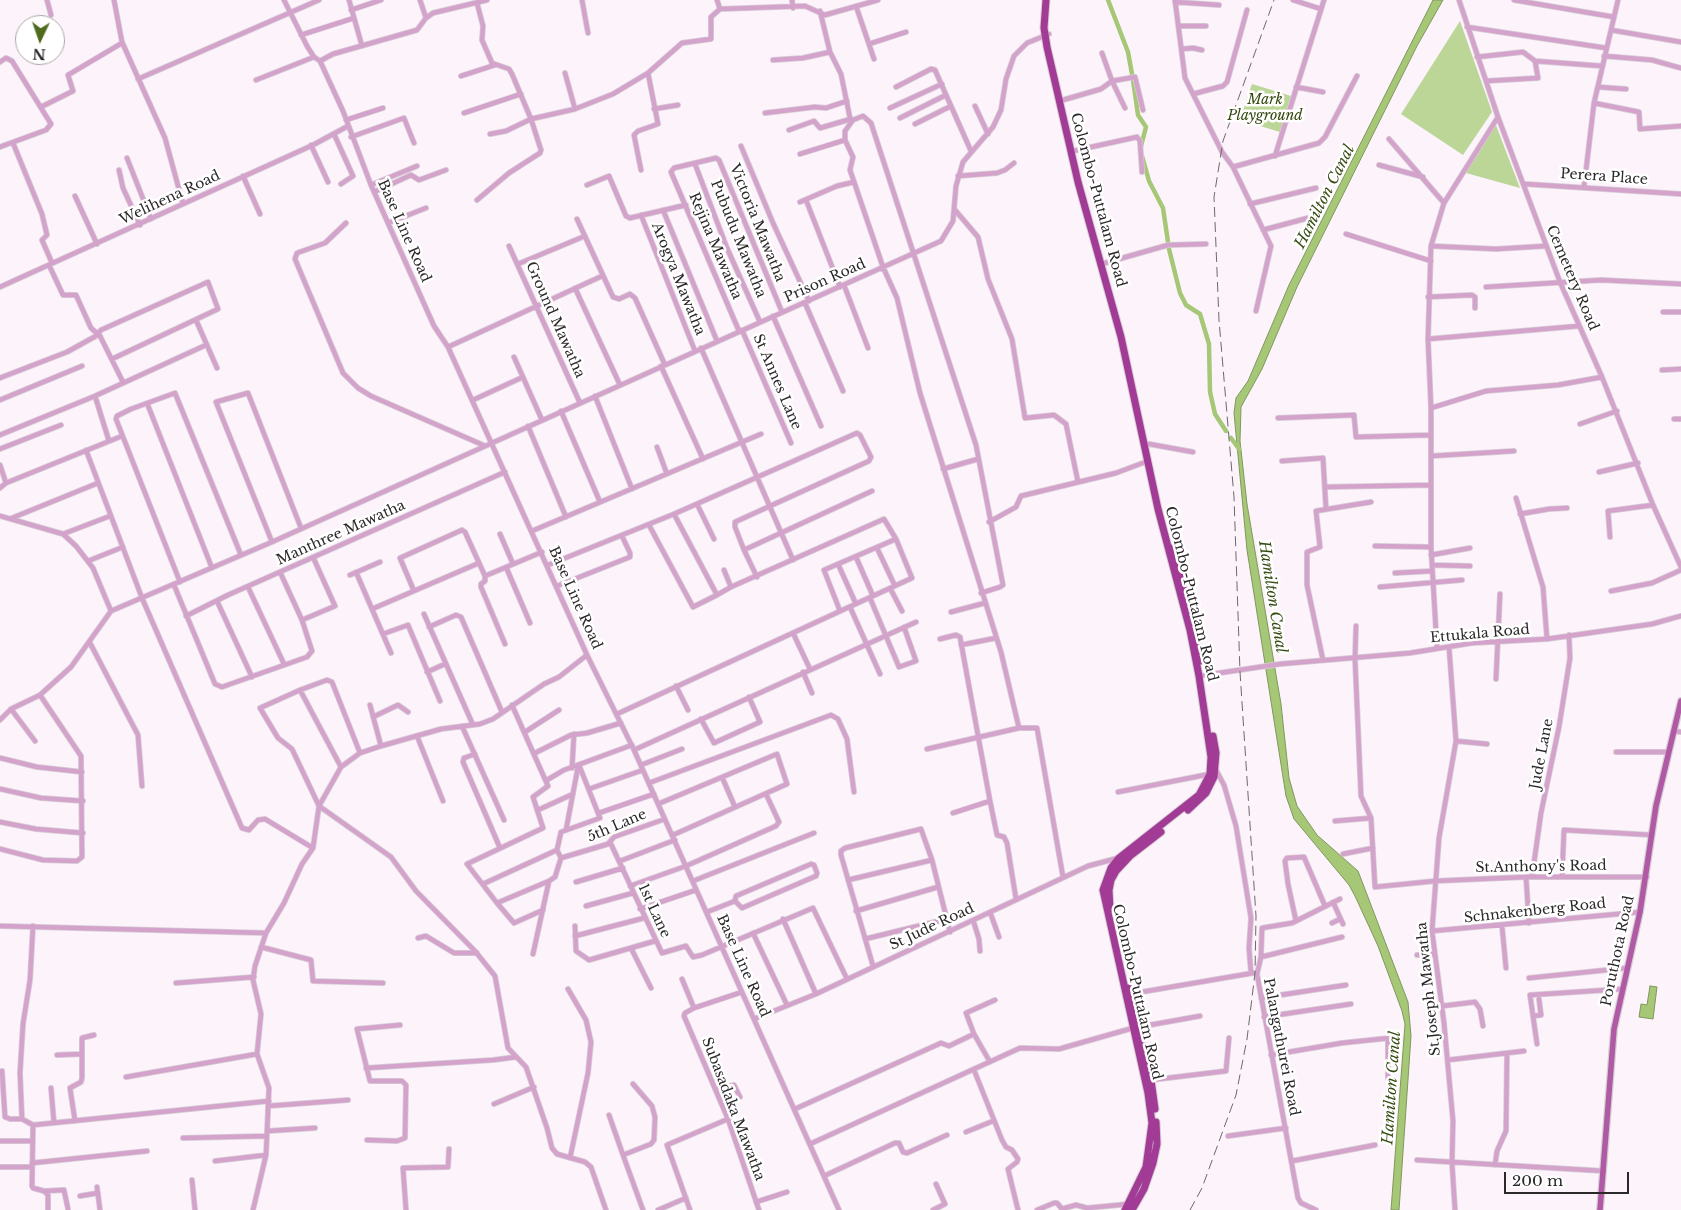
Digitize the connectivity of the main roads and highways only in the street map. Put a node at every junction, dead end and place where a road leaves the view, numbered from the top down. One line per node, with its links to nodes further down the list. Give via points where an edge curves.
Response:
1 (1046, 0): 3 (highway, Colombo-Puttalam Road)
2 (1050, 0): 3 (highway, Colombo-Puttalam Road)
3 (1047, 34): 4 (highway, Colombo-Puttalam Road, via 1078,182 1123,346 1158,509); 4 (highway, Colombo-Puttalam Road, via 1073,151 1105,263 1163,515 1198,645)
4 (1201, 676): 6 (highway, Colombo-Puttalam Road, via 1215,746)
5 (1681, 700): 9 (main road, Poruthota Road, via 1614,1029)
6 (1213, 772): 7 (highway, Colombo-Puttalam Road, via 1211,785 1202,798 1130,856 1111,880 1109,904); 7 (highway, Colombo-Puttalam Road, via 1199,795 1119,858 1106,878 1104,900)
7 (1136, 1028): 8 (highway, Colombo-Puttalam Road, via 1152,1123 1146,1167); 8 (highway, Colombo-Puttalam Road, via 1151,1080 1157,1144 1144,1189)
8 (1130, 1207)
9 (1600, 1210)

